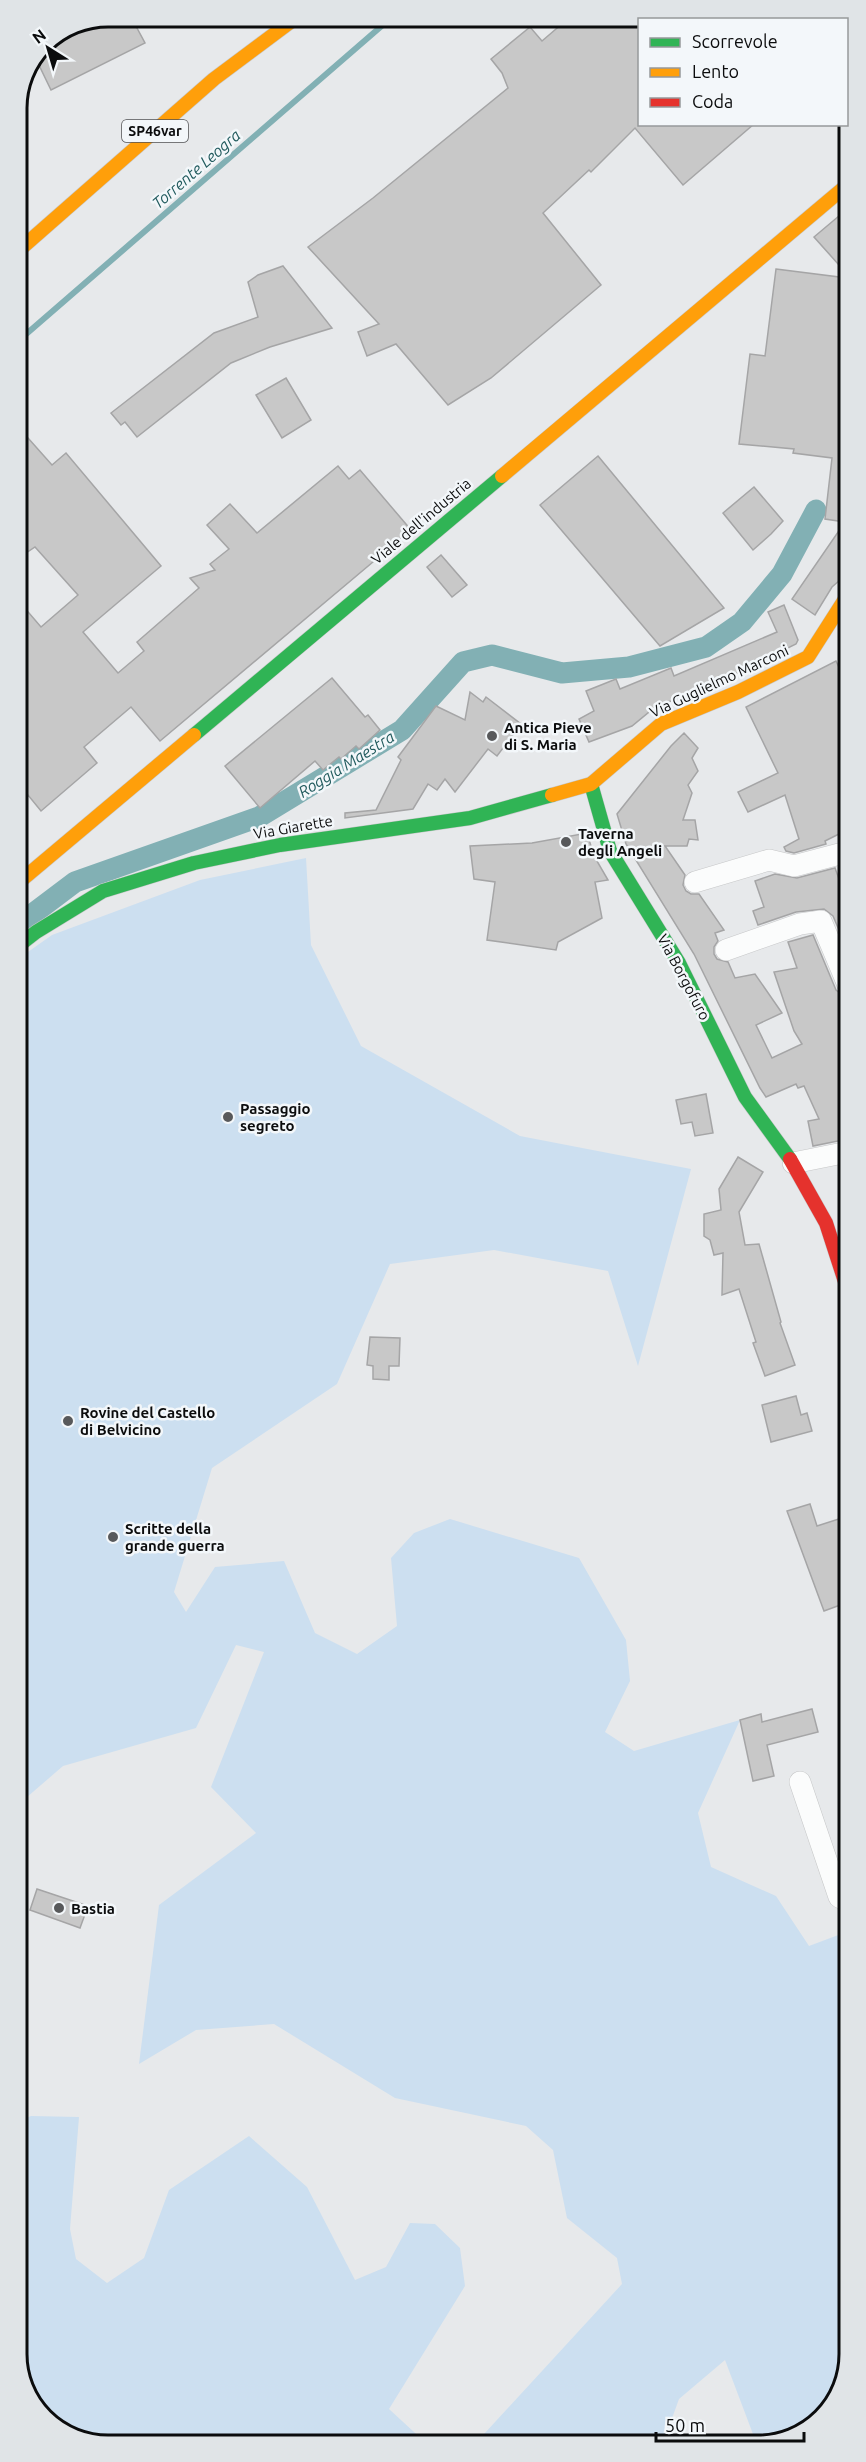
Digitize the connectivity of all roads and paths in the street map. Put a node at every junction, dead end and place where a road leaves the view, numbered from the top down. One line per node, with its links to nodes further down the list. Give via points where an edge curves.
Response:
1 (283, 27): 3 (street, SP46var, via 214,79)
2 (839, 192): 7 (street, Viale dell'industria)
3 (27, 243)
4 (839, 609): 5 (street, Via Guglielmo Marconi, via 808,657 661,724)
5 (591, 784): 9 (street, Via Giarette, via 470,818 302,842 194,863 103,891); 13 (street, Via Borgofuro, via 610,851 679,963 745,1097)
6 (839, 854): 8 (street, via 794,866 769,860)
7 (27, 875)
8 (695, 882)
9 (27, 939)
10 (726, 950): 11 (street, via 800,924 821,921)
11 (839, 964)
12 (839, 1154): 13 (street)
13 (793, 1162): 14 (street, Via Borgofuro, via 826,1223)
14 (839, 1264)
15 (800, 1782): 16 (street)
16 (839, 1897)

